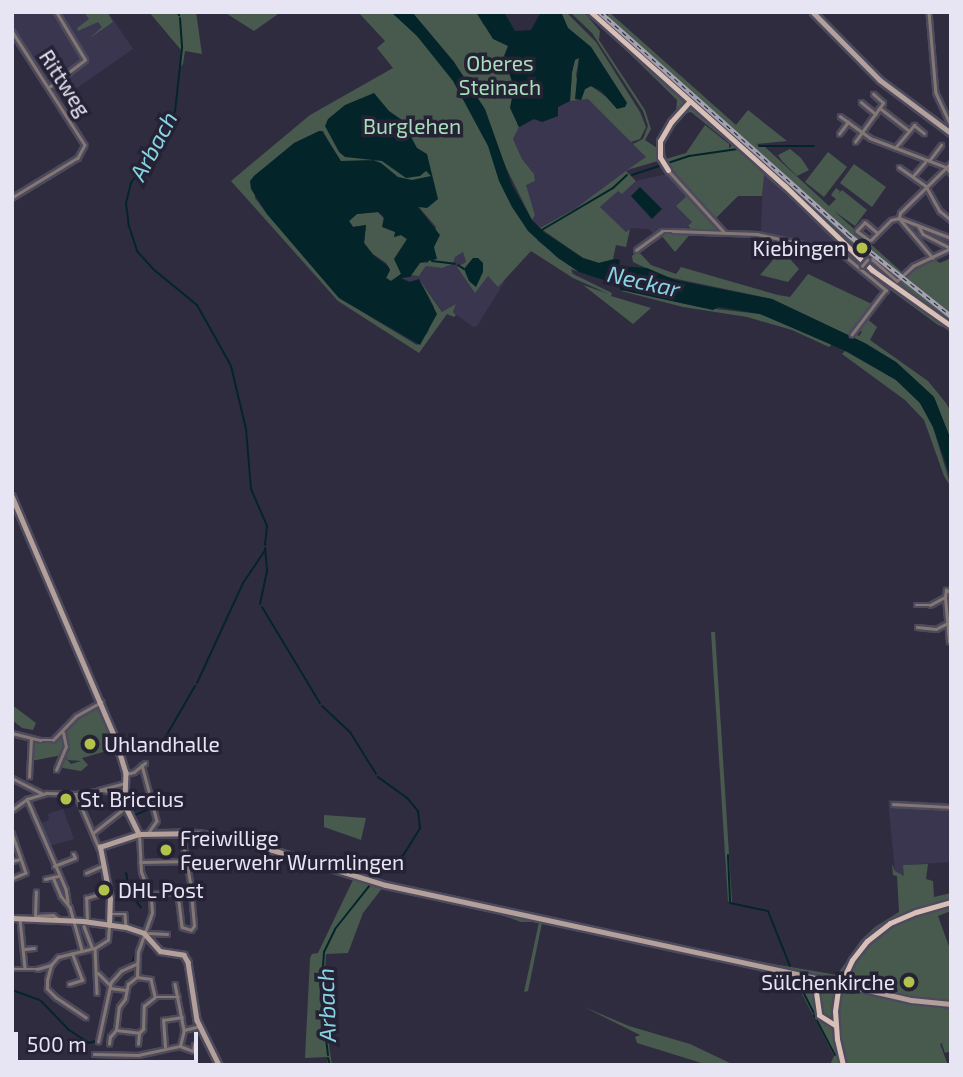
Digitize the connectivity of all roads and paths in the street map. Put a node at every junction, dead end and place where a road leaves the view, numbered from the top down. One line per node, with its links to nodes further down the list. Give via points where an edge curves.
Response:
1 (56, 12): 6 (street, via 85,60)
2 (592, 12): 8 (main road)
3 (813, 12): 18 (main road, via 877,77)
4 (929, 12): 14 (street, via 936,93)
5 (12, 31): 6 (street, Rittweg)
6 (49, 87): 31 (street, Rittweg, via 85,148 78,158)
7 (873, 94): 10 (street, via 883,103)
8 (690, 101): 25 (main road, via 660,141); 42 (main road, via 872,270)
9 (861, 102): 11 (street)
10 (880, 108): 11 (street); 15 (street)
11 (876, 114): 16 (street)
12 (840, 116): 13 (street)
13 (848, 122): 16 (street); 19 (street)
14 (951, 125)
15 (909, 131): 17 (street, via 914,125); 22 (street)
16 (862, 132): 20 (street); 22 (street)
17 (924, 133)
18 (951, 133)
19 (839, 134)
20 (855, 142)
21 (941, 145): 23 (street)
22 (895, 148): 23 (street)
23 (927, 162): 27 (street); 29 (street)
24 (951, 163): 27 (street)
25 (666, 167): 35 (street)
26 (899, 167): 29 (street)
27 (946, 167): 28 (street); 30 (street)
28 (951, 173)
29 (913, 176): 30 (street)
30 (926, 186): 32 (street); 33 (street, via 940,211)
31 (12, 198)
32 (899, 218): 34 (street); 36 (street); 40 (street)
33 (951, 220)
34 (918, 225): 37 (street); 38 (street, via 923,234)
35 (724, 232): 39 (street, via 662,231); 41 (street, via 768,235 840,252)
36 (877, 233): 36 (street, via 869,240 857,232 865,223)
37 (951, 238)
38 (950, 248): 40 (street)
39 (636, 250)
40 (933, 258): 41 (street, bridge, via 913,266 898,281 872,259)
41 (860, 268): 43 (street, via 886,293)
42 (951, 326)
43 (852, 335)
44 (12, 496): 51 (main road)
45 (948, 591): 46 (street)
46 (946, 597): 47 (street); 48 (street)
47 (916, 606)
48 (948, 623): 49 (street, via 936,629); 50 (street)
49 (917, 627)
50 (949, 642)
51 (102, 702): 53 (street, via 76,716); 56 (main road)
52 (12, 733): 54 (street)
53 (63, 733): 54 (street, via 50,741); 55 (street, via 66,747)
54 (31, 738): 57 (street)
55 (56, 770)
56 (126, 774): 59 (main road); 73 (street, via 143,764 157,821)
57 (29, 777)
58 (12, 778): 61 (street)
59 (126, 783): 60 (street); 63 (main road)
60 (99, 790): 62 (street); 63 (street)
61 (43, 793): 62 (street); 64 (street)
62 (76, 794): 69 (street)
63 (124, 796): 66 (main road)
64 (27, 799): 68 (street); 80 (street)
65 (894, 804): 67 (street)
66 (126, 807): 69 (street); 72 (main road)
67 (951, 807)
68 (12, 810)
69 (93, 832): 74 (street)
70 (183, 832): 73 (main road); 89 (street); 114 (main road, via 241,840 399,888)
71 (12, 833): 76 (street)
72 (139, 834): 73 (main road); 74 (main road); 79 (street)
73 (148, 834)
74 (100, 848): 81 (main road)
75 (73, 854): 80 (street, via 75,858)
76 (20, 859): 77 (street); 85 (street, via 26,873)
77 (12, 861)
78 (179, 861): 79 (street)
79 (141, 862): 90 (street)
80 (54, 866): 83 (street)
81 (103, 866): 82 (street); 88 (main road)
82 (86, 873)
83 (58, 876): 84 (street); 92 (street)
84 (53, 877): 86 (street); 92 (street)
85 (12, 879)
86 (45, 879)
87 (36, 892): 96 (street)
88 (109, 892): 94 (main road); 99 (street, via 86,898)
89 (189, 892): 91 (street); 91 (street, via 194,926 186,931)
90 (149, 894): 91 (street); 102 (street, via 152,914)
91 (178, 894)
92 (68, 902): 98 (street)
93 (951, 902): 127 (main road, via 903,917 872,936 849,965)
94 (111, 914): 100 (main road); 101 (street, via 125,914)
95 (12, 918): 97 (main road)
96 (35, 918): 97 (main road); 98 (main road)
97 (20, 919): 106 (street)
98 (73, 921): 99 (main road); 107 (street)
99 (85, 924): 100 (main road); 105 (street)
100 (108, 925): 101 (main road); 105 (street, via 108,940)
101 (126, 927): 102 (main road)
102 (147, 934): 103 (street); 109 (street); 132 (main road, via 154,948 184,955)
103 (167, 934)
104 (34, 947): 106 (street)
105 (94, 947): 107 (street); 113 (street)
106 (24, 949): 111 (street)
107 (82, 951): 108 (street)
108 (72, 953): 110 (street); 118 (street, via 82,980)
109 (136, 964): 115 (street); 120 (street, via 121,971)
110 (51, 965): 111 (street); 129 (street, via 47,989)
111 (25, 968): 112 (street)
112 (12, 969)
113 (96, 971): 120 (street); 123 (street)
114 (803, 975): 116 (main road); 121 (main road)
115 (137, 977): 122 (street); 124 (street, via 151,979)
116 (818, 978): 117 (main road); 121 (main road)
117 (827, 980): 121 (main road); 126 (main road, bridge, via 906,999)
118 (69, 984)
119 (175, 984): 125 (street)
120 (110, 986): 122 (street); 136 (street)
121 (816, 987): 130 (main road, via 817,1010)
122 (126, 990): 133 (street)
123 (97, 993)
124 (155, 997): 125 (street); 135 (street, via 144,1006)
125 (179, 997): 128 (street)
126 (951, 1004)
127 (835, 1007): 130 (main road); 131 (main road)
128 (183, 1017): 134 (street); 141 (street, via 163,1020)
129 (86, 1018)
130 (824, 1019): 131 (main road)
131 (835, 1023): 144 (main road)
132 (200, 1026): 134 (street); 143 (main road)
133 (116, 1030): 135 (street); 137 (street)
134 (184, 1030): 140 (street)
135 (139, 1033): 138 (street)
136 (98, 1042)
137 (109, 1044)
138 (138, 1044)
139 (194, 1045): 140 (street, via 192,1051)
140 (180, 1046): 141 (street)
141 (165, 1047): 142 (street, via 138,1055)
142 (94, 1054)
143 (219, 1065)
144 (843, 1065)

